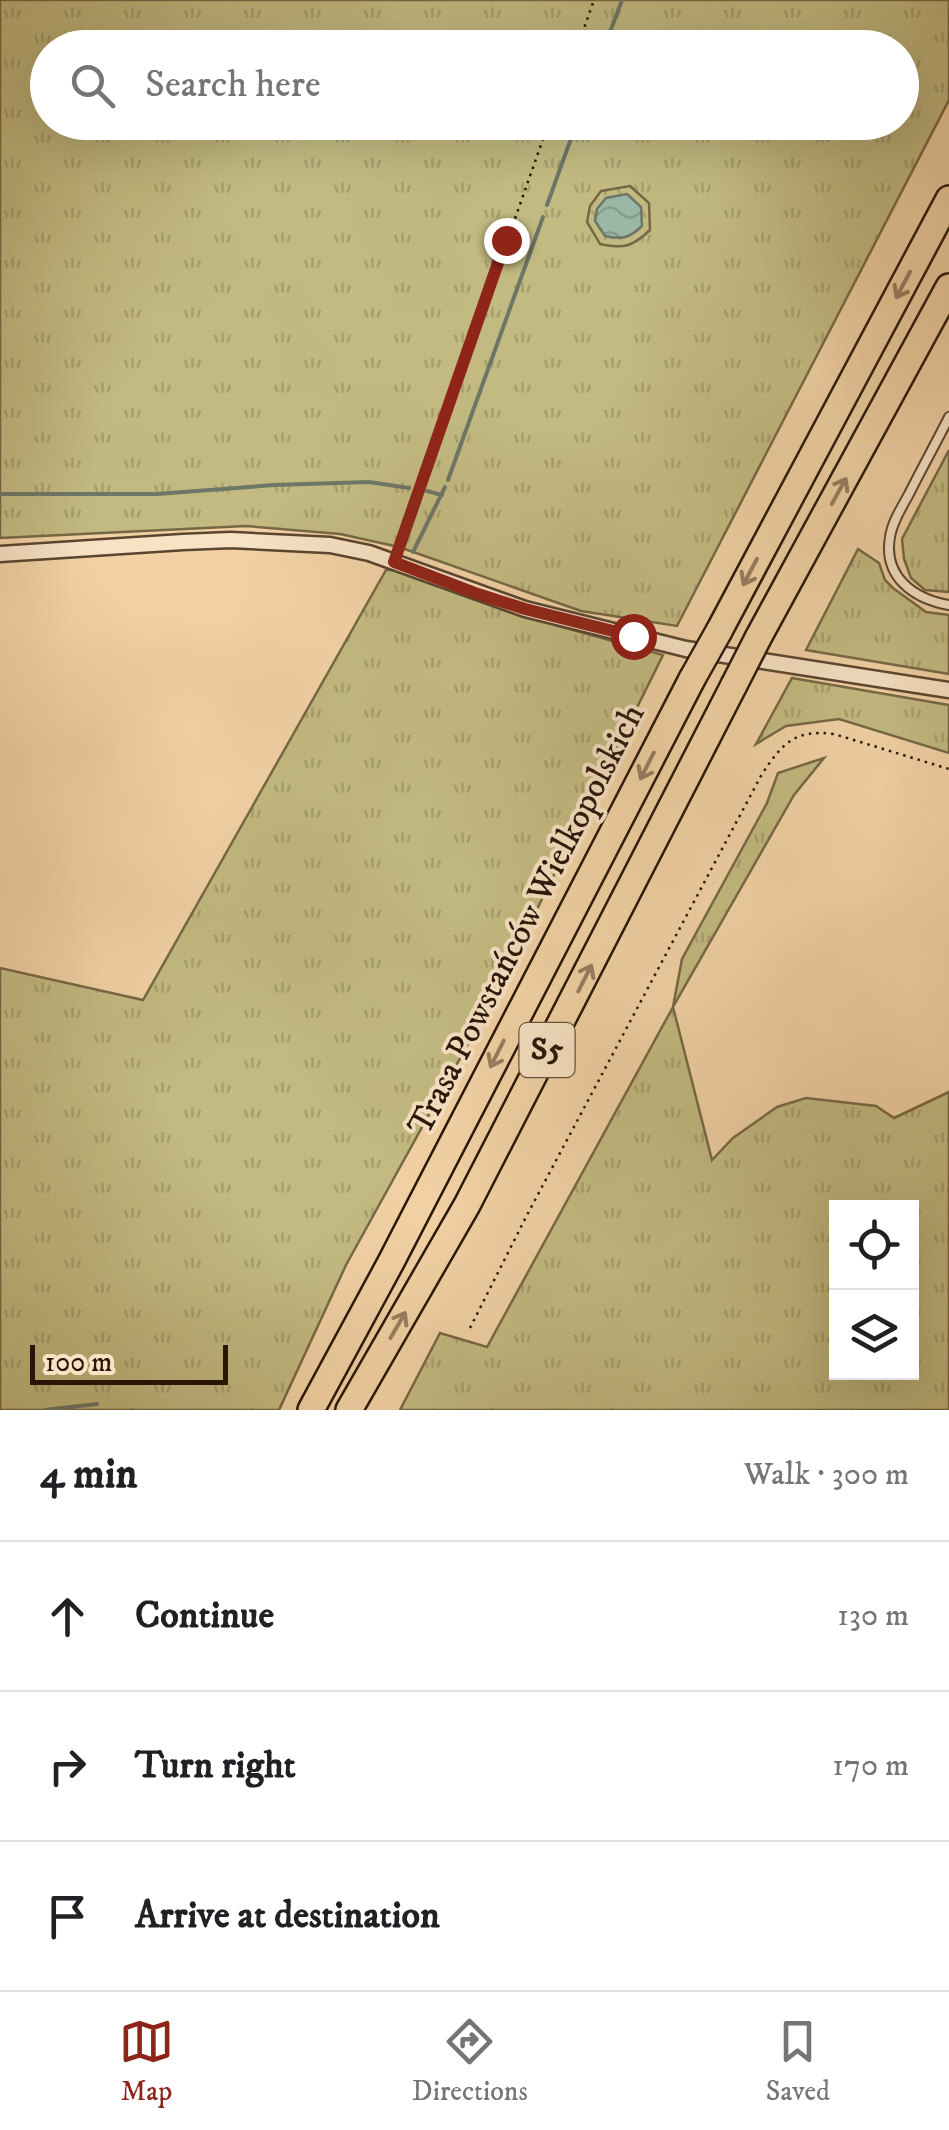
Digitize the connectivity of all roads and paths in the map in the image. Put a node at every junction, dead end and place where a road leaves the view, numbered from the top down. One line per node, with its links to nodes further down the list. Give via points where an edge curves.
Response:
1 (594, 0): 2 (path)
2 (583, 30)
3 (543, 140): 8 (path)
4 (949, 199): 13 (highway, Trasa Powstańców Wielkopolskich / S5, one-way to 13, bridge)
5 (949, 288): 14 (highway, S5, one-way to 5, bridge, via 467,1205 758,638)
6 (949, 417): 9 (lane, via 889,544 895,571 910,591)
7 (0, 554): 8 (street, via 231,540 330,546)
8 (394, 562): 10 (street, via 525,609 686,649)
9 (949, 605)
10 (949, 690)
11 (949, 769): 12 (path, via 822,732 779,749)
12 (470, 1328)
13 (313, 1406)
14 (349, 1410)

